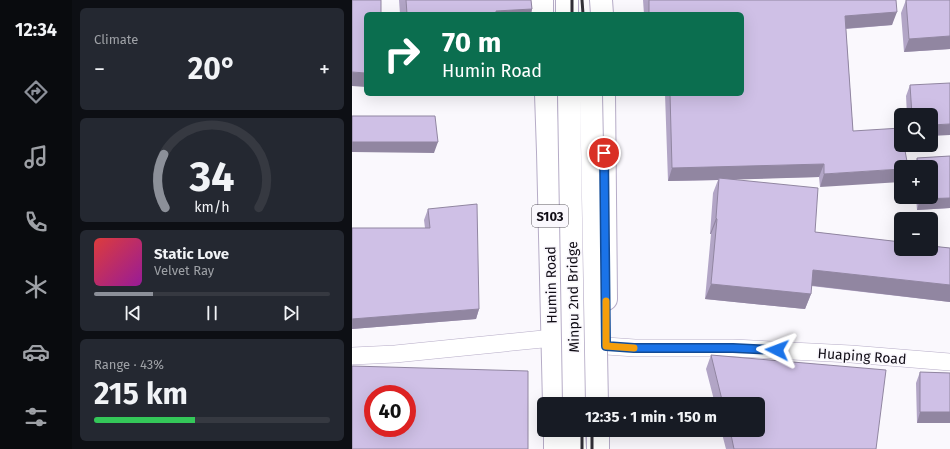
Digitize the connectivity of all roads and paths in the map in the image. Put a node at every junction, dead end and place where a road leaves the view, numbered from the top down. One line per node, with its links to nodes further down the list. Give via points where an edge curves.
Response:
1 (542, 0): 5 (main road)
2 (567, 0): 6 (main road)
3 (588, 0): 7 (main road)
4 (601, 0): 8 (main road)
5 (542, 12)
6 (567, 12)
7 (588, 12)
8 (602, 12)
9 (546, 96): 13 (main road, Humin Road / S103)
10 (569, 96): 18 (main road, Minpu 2nd Bridge, bridge)
11 (591, 96): 19 (main road, Minpu 2nd Bridge, bridge)
12 (604, 96): 14 (main road)
13 (552, 338): 14 (street, Huaping Road); 15 (street, Huaping Road); 17 (main road, Humin Road / S103)
14 (606, 346): 16 (street, Huaping Road, via 733,348); 20 (main road)
15 (352, 356)
16 (950, 362)
17 (554, 397)
18 (574, 397)
19 (597, 397)
20 (606, 397)
21 (555, 437): 25 (main road)
22 (574, 437): 26 (main road)
23 (598, 437): 27 (main road)
24 (607, 437): 28 (main road)
25 (555, 449)
26 (575, 449)
27 (598, 449)
28 (607, 449)

